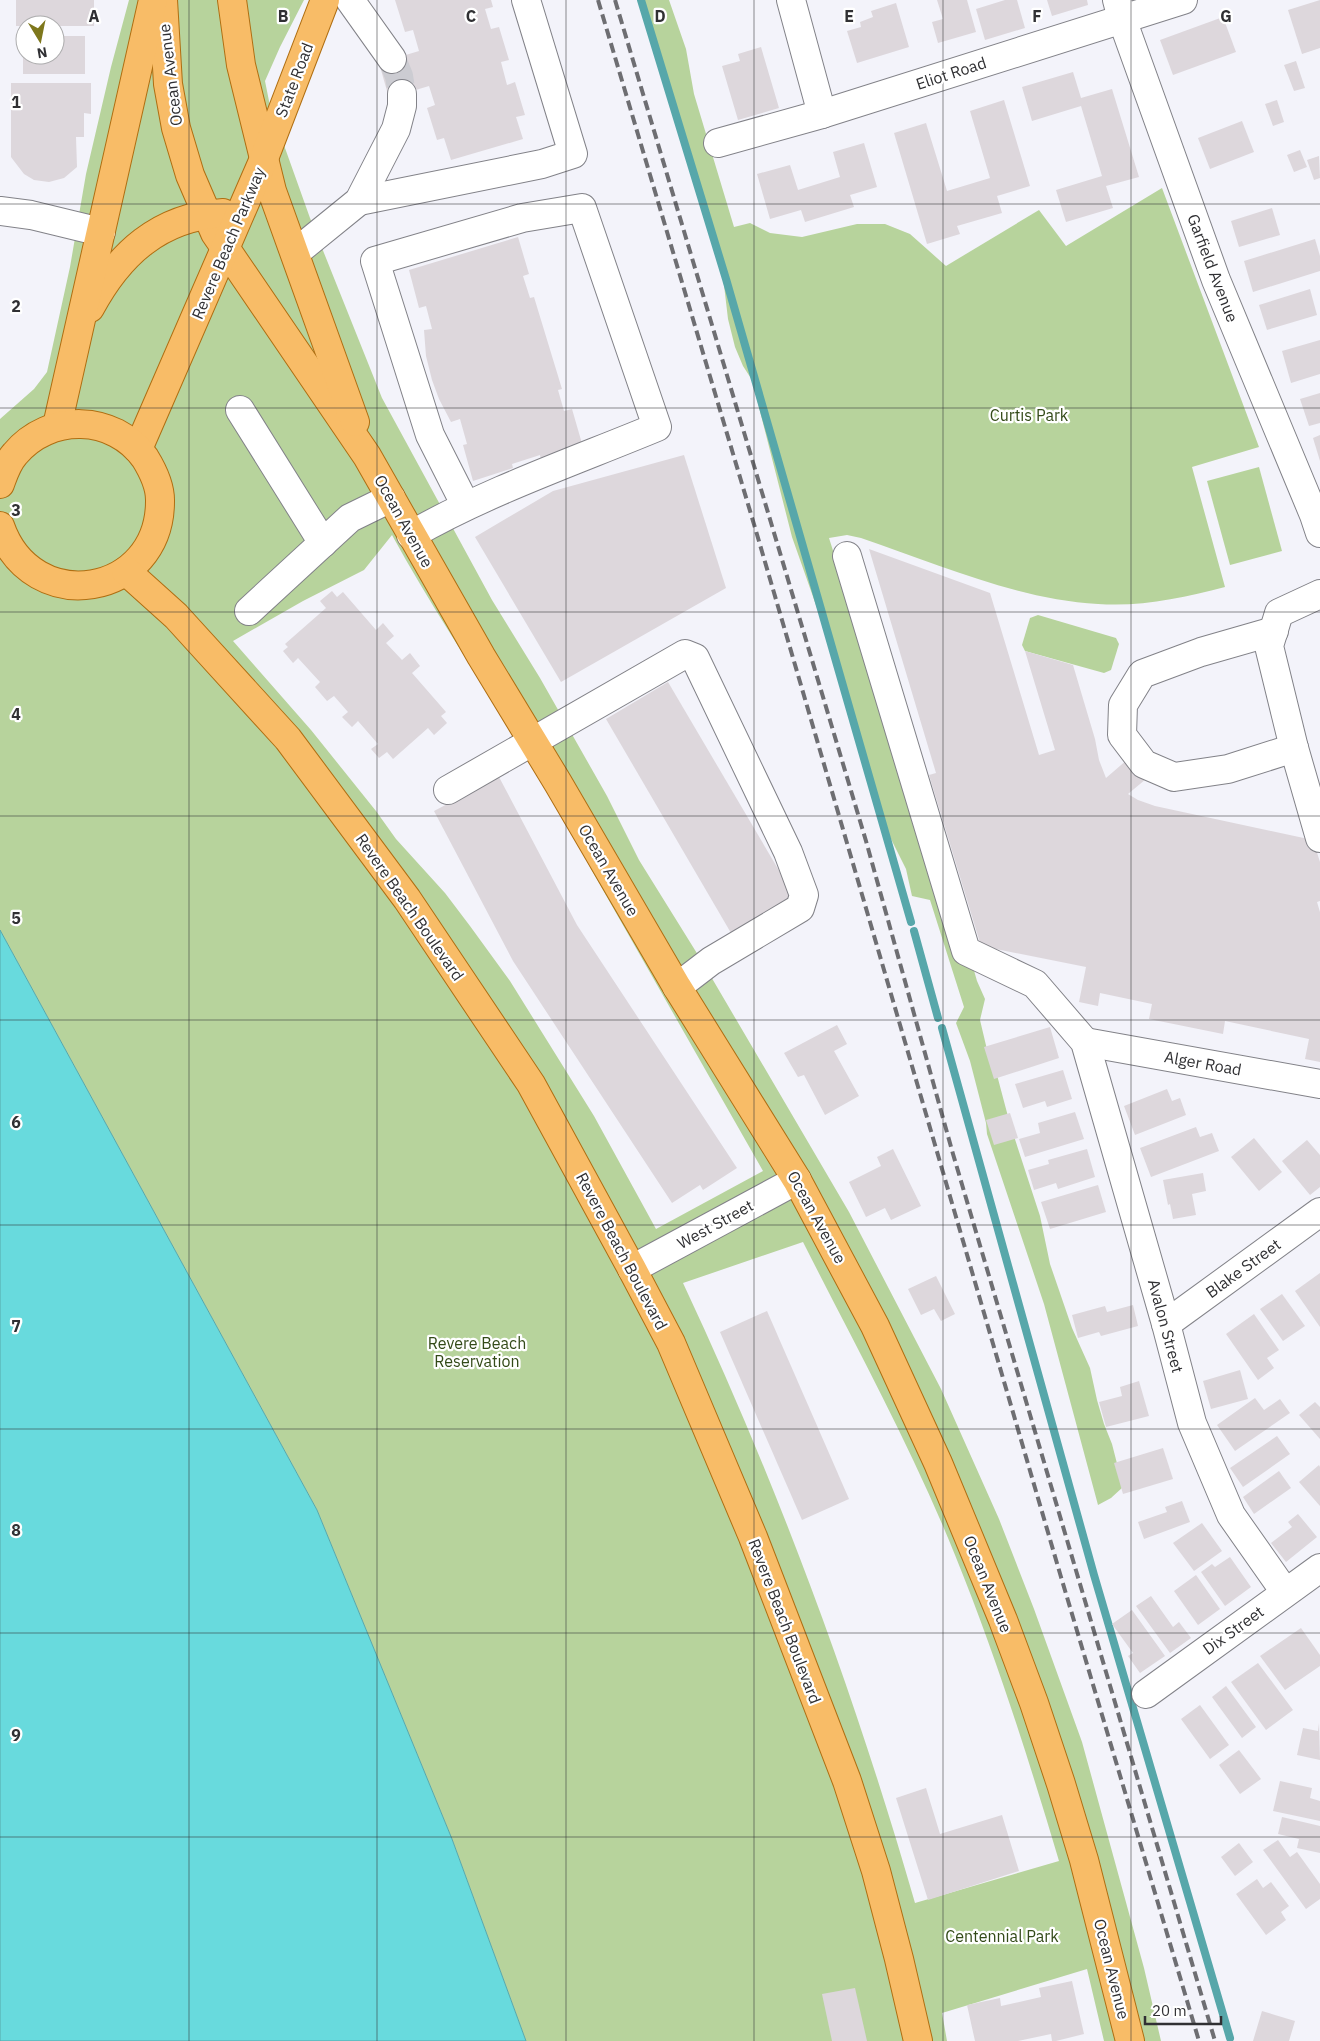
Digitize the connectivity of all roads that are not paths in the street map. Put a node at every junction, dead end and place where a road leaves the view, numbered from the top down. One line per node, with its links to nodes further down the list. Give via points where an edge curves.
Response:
1 (153, 0): 19 (main road)
2 (162, 0): 18 (main road, Ocean Avenue, via 176,128)
3 (232, 0): 14 (main road, Revere Beach Parkway, via 241,65)
4 (325, 0): 14 (main road, State Road)
5 (350, 0): 10 (street)
6 (526, 0): 15 (street, via 573,154 542,164)
7 (791, 0): 12 (street)
8 (1183, 0): 9 (street, Eliot Road)
9 (1120, 10): 12 (street, Eliot Road); 30 (street, Garfield Avenue, via 1216,280)
10 (392, 59)
11 (402, 94): 15 (street, via 396,129)
12 (822, 114): 13 (street, Eliot Road)
13 (718, 143)
14 (263, 161): 17 (main road, Revere Beach Parkway); 20 (main road, Ocean Avenue)
15 (359, 201): 20 (street)
16 (0, 211): 19 (street)
17 (242, 212): 18 (main road); 20 (main road, via 267,217 281,226); 21 (main road, Revere Beach Parkway)
18 (206, 215): 21 (main road, Ocean Avenue); 22 (main road, via 177,222 142,242 109,279)
19 (100, 232): 22 (main road)
20 (291, 243): 26 (main road, Ocean Avenue)
21 (225, 250): 25 (main road, Revere Beach Parkway); 26 (main road, Ocean Avenue)
22 (79, 329): 24 (main road)
23 (240, 410): 33 (street)
24 (57, 426): 25 (main road, via 96,425 123,436); 27 (main road, via 24,444)
25 (138, 449): 35 (main road, via 152,468 160,513 150,543)
26 (367, 456): 28 (main road, Ocean Avenue)
27 (2, 472)
28 (391, 498): 32 (main road, Ocean Avenue); 33 (street, via 350,518)
29 (466, 506): 29 (street, via 656,427 582,208 522,218 374,261 430,435); 32 (street)
30 (1318, 520)
31 (0, 526): 35 (main road, via 16,558 31,571 51,581 88,586)
32 (411, 535): 39 (main road, Ocean Avenue)
33 (323, 543): 37 (street)
34 (847, 556): 44 (street, via 966,951 1035,984)
35 (126, 571): 48 (main road, Revere Beach Boulevard, via 176,616 288,739 407,899 531,1084)
36 (1320, 594): 38 (street, via 1279,613)
37 (249, 611)
38 (1274, 631): 40 (street, via 1269,646); 40 (street, via 1201,652 1142,674 1123,705 1122,735 1144,764 1174,777 1228,769)
39 (532, 742): 41 (street); 43 (main road, Ocean Avenue); 43 (street, via 685,654 695,658 788,852 804,896 800,908 710,961)
40 (1294, 748): 42 (street)
41 (448, 790)
42 (1320, 838)
43 (677, 987): 46 (main road, Ocean Avenue)
44 (1085, 1042): 45 (street, Alger Road); 49 (street, Avalon Street)
45 (1320, 1084)
46 (797, 1180): 48 (street, West Street); 54 (main road, Ocean Avenue, via 875,1326 938,1463 1004,1620 1062,1784)
47 (1320, 1212): 49 (street, Blake Street)
48 (632, 1269): 53 (main road, Revere Beach Boulevard, via 671,1343 749,1528 847,1781 876,1870)
49 (1166, 1324): 51 (street, Avalon Street, via 1192,1423 1231,1515)
50 (1320, 1568): 51 (street, Dix Street)
51 (1286, 1592): 52 (street, Dix Street)
52 (1146, 1694)
53 (918, 2041)
54 (1130, 2041)

